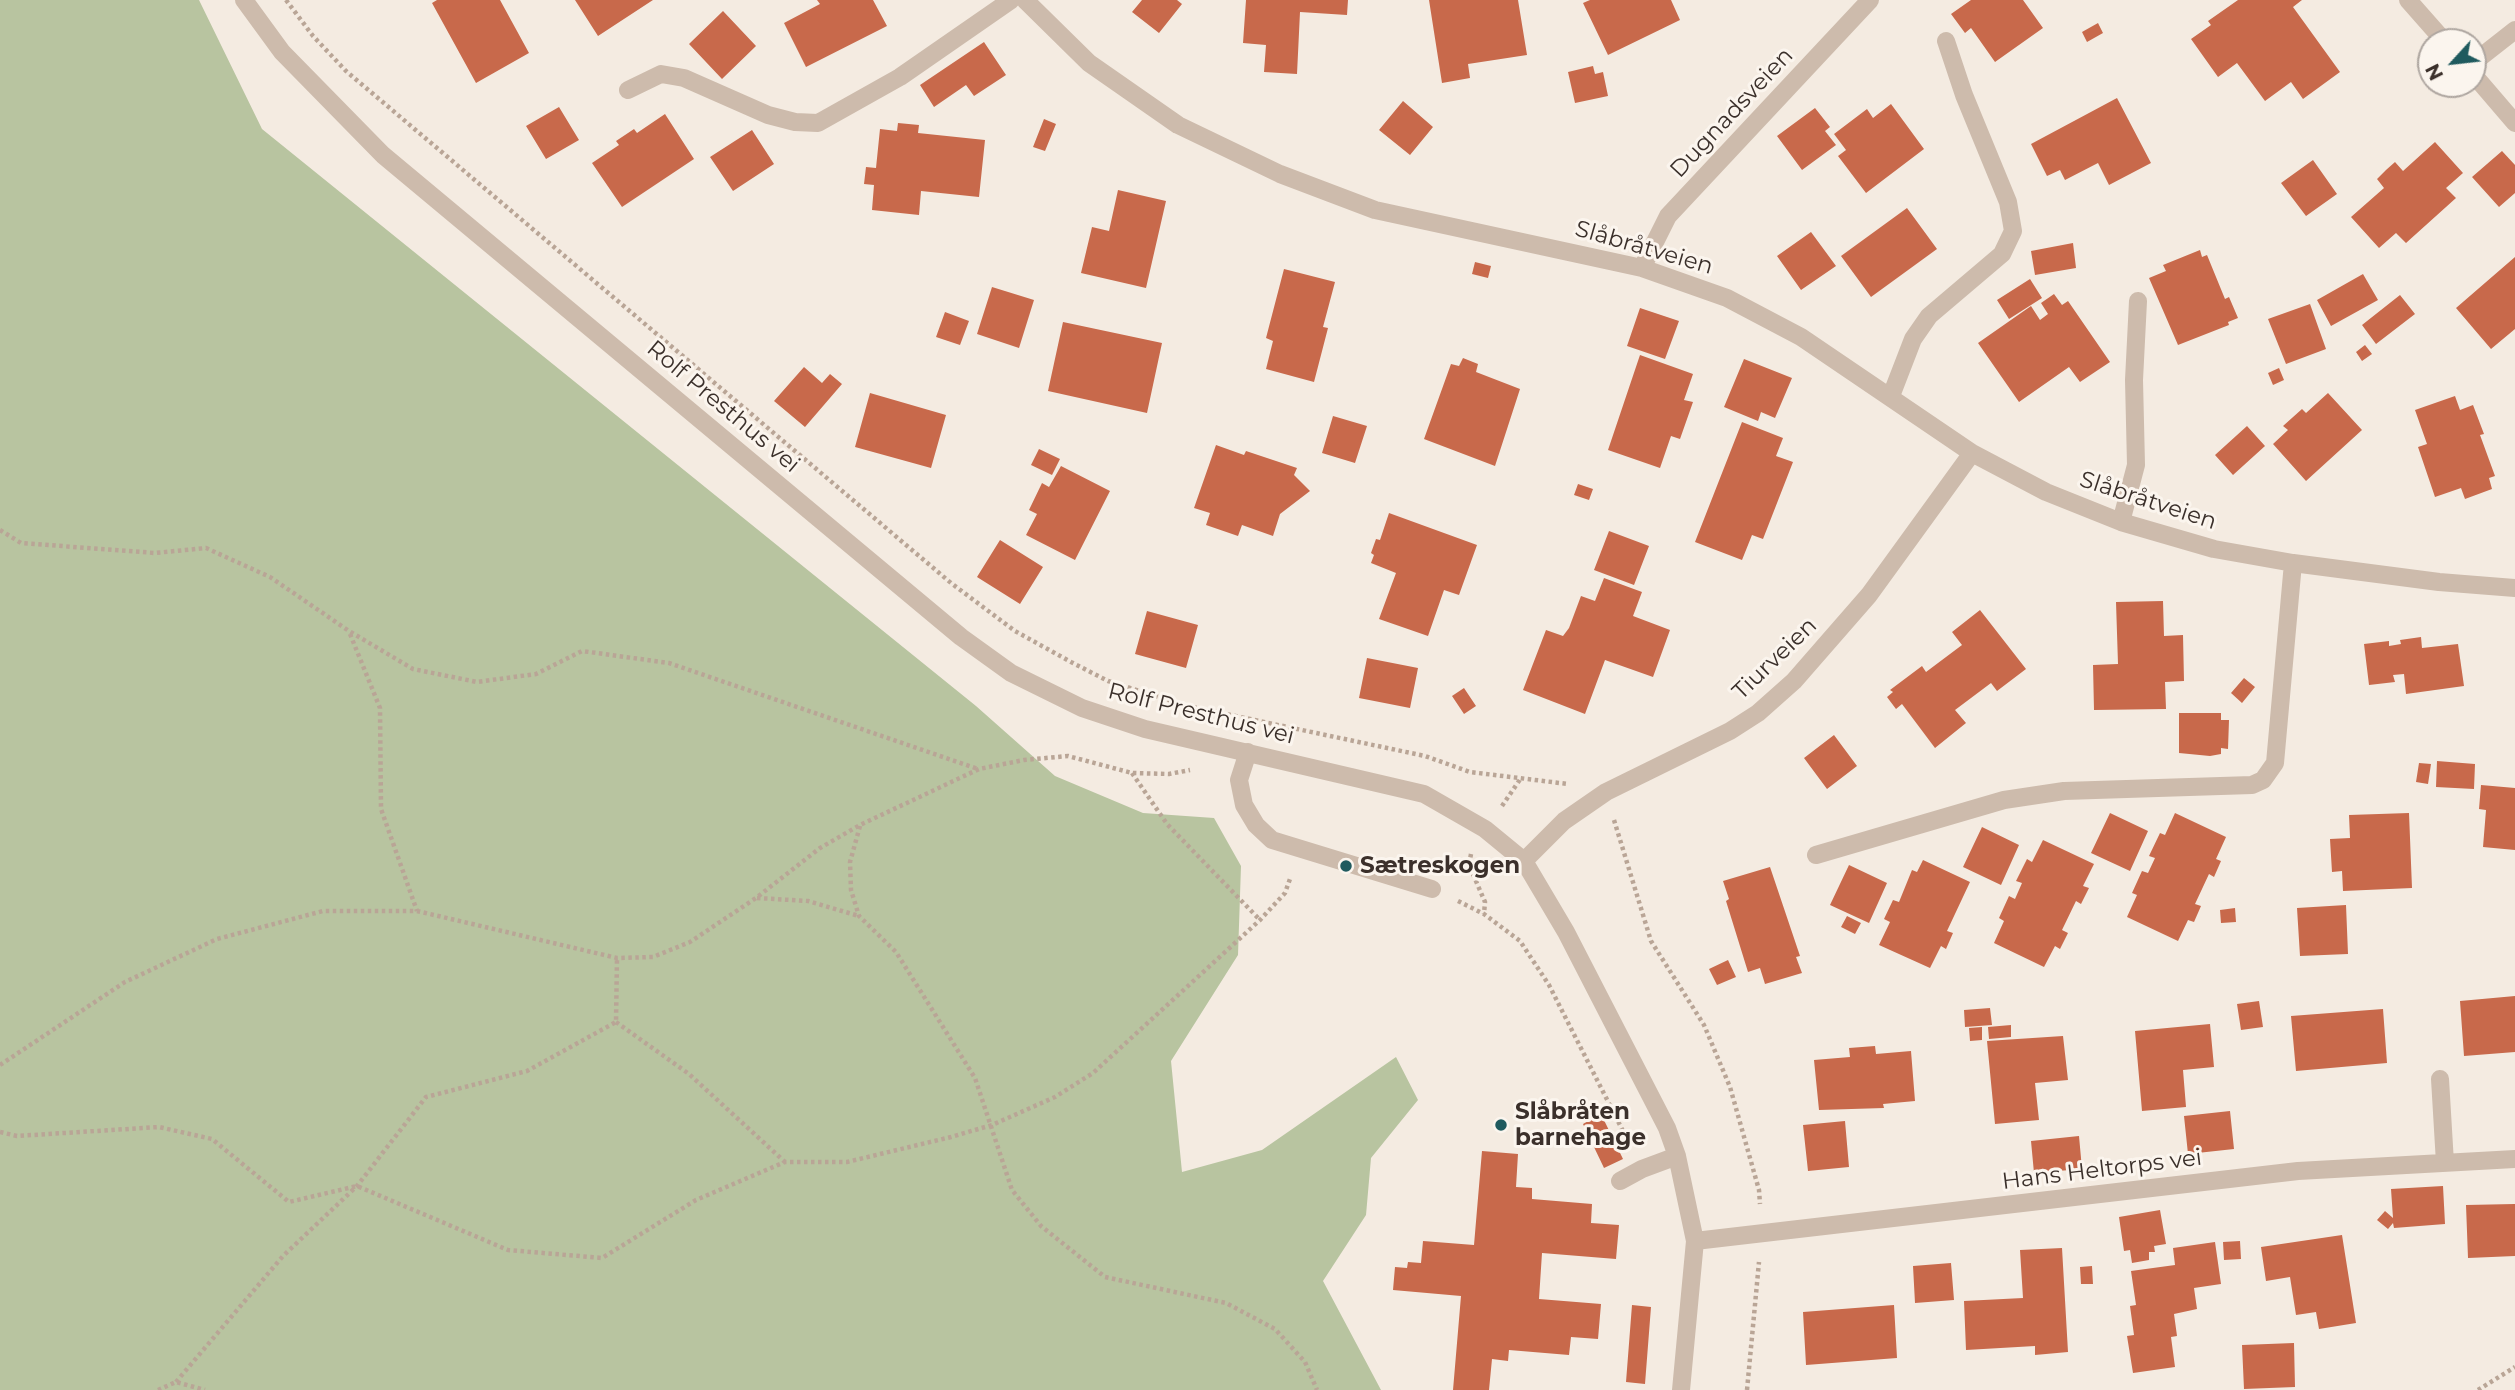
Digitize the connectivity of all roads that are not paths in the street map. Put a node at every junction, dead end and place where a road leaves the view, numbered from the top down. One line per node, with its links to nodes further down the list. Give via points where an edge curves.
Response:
1 (244, 0): 20 (street, Rolf Presthus vei, via 282,52 383,155 961,637 1011,673 1082,708 1145,729)
2 (1011, 0): 10 (street, via 900,77 818,123 768,115 684,78 661,74)
3 (1025, 0): 13 (street, Slåbråtveien, via 1088,63 1178,125 1280,174 1376,210)
4 (1870, 0): 13 (street, Dugnadsveien, via 1668,216)
5 (2408, 0): 6 (street)
6 (2433, 28)
7 (2515, 30): 9 (street)
8 (1946, 41): 15 (street, via 2008,202 2013,231 2002,254 1929,316 1913,339)
9 (2487, 52)
10 (628, 90)
11 (2487, 90): 12 (street)
12 (2515, 122)
13 (1642, 268): 15 (street, Slåbråtveien, via 1727,298 1801,337)
14 (2138, 301): 17 (street, via 2136,465)
15 (1891, 396): 16 (street, Slåbråtveien)
16 (1972, 453): 17 (street, Slåbråtveien, via 2046,492); 22 (street, Tiurveien, via 1869,596 1794,681 1730,731 1606,792 1564,821)
17 (2121, 522): 18 (street, Slåbråtveien, via 2214,549)
18 (2293, 563): 19 (street, Slåbråtveien); 21 (street, via 2275,763 2263,780 2252,785 2064,791 2004,800)
19 (2515, 587)
20 (1239, 750): 22 (street, Rolf Presthus vei, via 1424,794 1485,829); 23 (street, via 1244,805 1272,840)
21 (1816, 855)
22 (1524, 861): 25 (street, Rolf Presthus vei, via 1566,932)
23 (1432, 888)
24 (2441, 1079): 27 (street)
25 (1677, 1156): 28 (street); 29 (street, Rolf Presthus vei)
26 (2515, 1159): 27 (street, Hans Heltorps vei)
27 (2445, 1163): 29 (street, Hans Heltorps vei, via 2298,1171)
28 (1620, 1181)
29 (1695, 1241): 30 (street, Rolf Presthus vei)
30 (1681, 1390)

